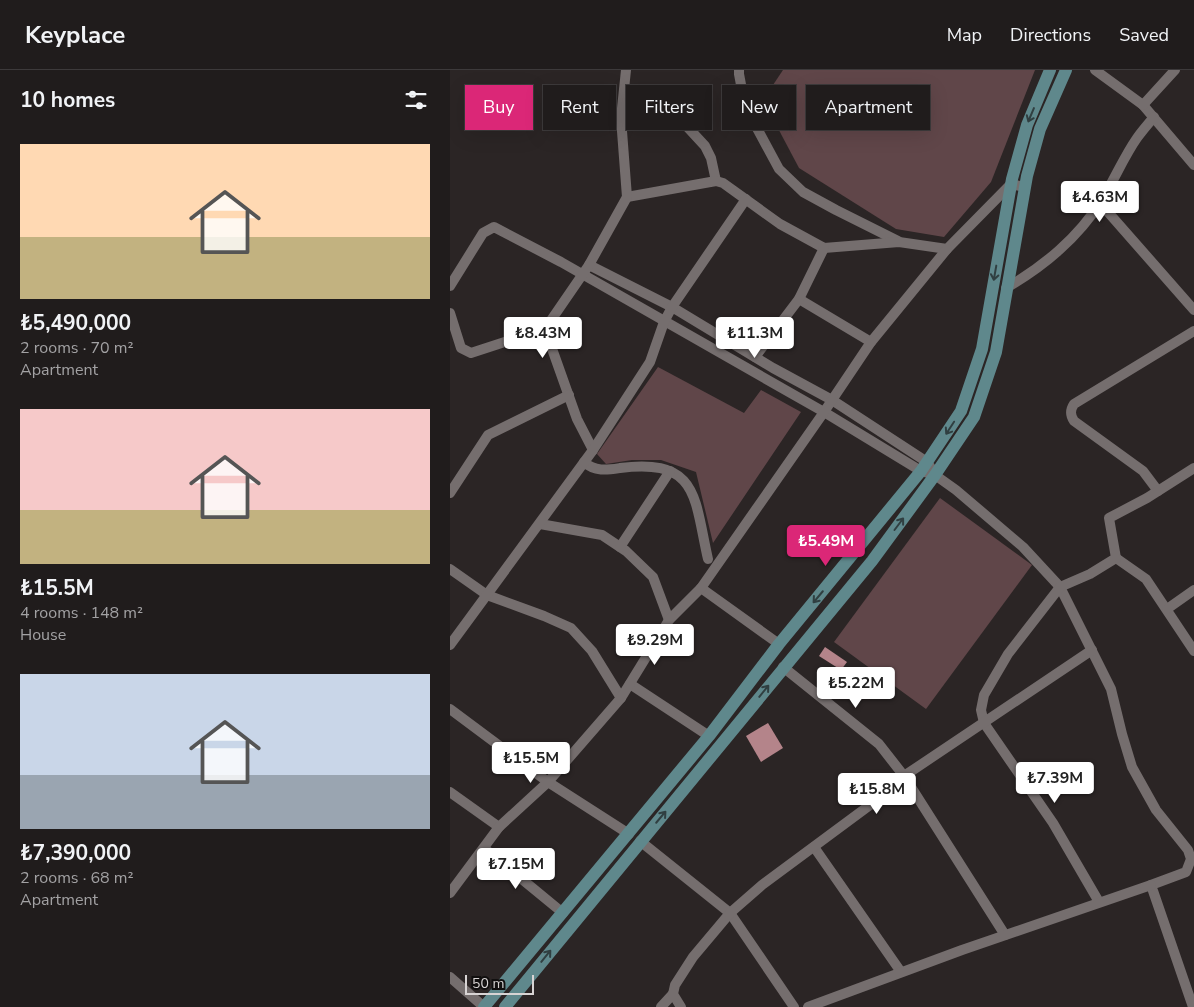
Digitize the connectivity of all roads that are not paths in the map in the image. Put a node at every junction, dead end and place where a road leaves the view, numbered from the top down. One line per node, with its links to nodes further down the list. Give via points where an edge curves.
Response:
1 (626, 70): 14 (street, via 621,118)
2 (740, 70): 17 (street, via 745,106 779,169 803,192)
3 (1050, 70): 12 (street, one-way to 12, via 1027,125)
4 (1066, 70): 13 (street, via 1040,129)
5 (1095, 70): 7 (street)
6 (1175, 70): 7 (street)
7 (1143, 105): 8 (street)
8 (1154, 117): 10 (street); 16 (street, via 1136,139)
9 (690, 130): 11 (street, via 705,146)
10 (1194, 165)
11 (716, 181): 14 (street); 15 (street)
12 (1011, 184): 13 (street); 19 (street); 38 (street, one-way to 38, via 982,349 961,411)
13 (1024, 187): 23 (street)
14 (627, 197): 20 (street)
15 (746, 199): 18 (street, via 780,224); 25 (street)
16 (1100, 203): 23 (street, via 1059,249 1027,276); 26 (street)
17 (899, 242): 18 (street); 19 (street)
18 (824, 248): 24 (street)
19 (946, 249): 31 (street)
20 (589, 265): 21 (street); 25 (street)
21 (582, 274): 22 (street, via 494,227 483,233); 28 (street); 29 (street)
22 (450, 286)
23 (1006, 288): 41 (street, via 996,352 974,417)
24 (799, 300): 31 (street); 32 (street)
25 (672, 307): 28 (street); 32 (street)
26 (1194, 310)
27 (450, 314): 29 (street, via 461,348 471,353)
28 (664, 322): 35 (street); 36 (street, via 650,362)
29 (546, 329): 33 (street)
30 (1194, 331): 42 (street, via 1074,404 1071,410 1074,421 1143,471)
31 (871, 342): 34 (street)
32 (755, 357): 34 (street)
33 (569, 395): 36 (street); 43 (street, via 488,435)
34 (832, 400): 35 (street); 38 (street)
35 (824, 412): 38 (street); 50 (street)
36 (593, 450): 37 (street)
37 (584, 462): 40 (street, via 600,470 641,465); 44 (street)
38 (924, 467): 41 (street); 55 (street, one-way to 55)
39 (1194, 468): 42 (street)
40 (670, 471): 45 (street); 47 (street, via 686,482 693,493)
41 (936, 475): 49 (street, via 1023,547); 59 (street, one-way to 41, via 872,561)
42 (1158, 491): 46 (street, via 1108,518)
43 (450, 493)
44 (540, 524): 45 (street, via 602,535); 52 (street)
45 (620, 547): 54 (street, via 653,577)
46 (1116, 558): 49 (street); 53 (street, via 1146,579)
47 (708, 559)
48 (450, 568): 52 (street)
49 (1060, 587): 57 (street); 63 (street, via 1008,654 984,695 981,710)
50 (701, 588): 54 (street); 55 (street)
51 (1194, 590): 53 (street)
52 (487, 595): 56 (street); 61 (street, via 571,628 592,651)
53 (1167, 609): 58 (street)
54 (669, 620): 60 (street)
55 (779, 644): 64 (street)
56 (450, 645)
57 (1092, 650): 63 (street); 73 (street, via 1111,689 1132,767 1156,810 1188,850 1191,859 1186,872)
58 (1194, 651)
59 (783, 668): 65 (street, via 879,744); 70 (street, one-way to 59)
60 (630, 684): 61 (street); 64 (street)
61 (621, 698): 66 (street)
62 (450, 709): 66 (street)
63 (984, 723): 65 (street); 75 (street, via 1052,823)
64 (709, 736): 69 (street)
65 (904, 776): 71 (street, via 893,788); 78 (street)
66 (548, 782): 68 (street); 69 (street)
67 (450, 792): 68 (street)
68 (499, 827): 72 (street)
69 (629, 834): 70 (street); 76 (street)
70 (640, 842): 77 (street); 83 (street, one-way to 70)
71 (814, 846): 77 (street); 79 (street)
72 (484, 848): 74 (street); 76 (street)
73 (1151, 885): 75 (street); 88 (street)
74 (450, 893)
75 (1099, 902): 78 (street)
76 (563, 913): 82 (street)
77 (730, 913): 81 (street, via 693,957 675,985); 86 (street)
78 (1005, 935): 79 (street)
79 (901, 972): 87 (street)
80 (450, 977): 82 (street)
81 (674, 994): 84 (street); 85 (street)
82 (484, 1007)
83 (505, 1007)
84 (661, 1007)
85 (681, 1007)
86 (794, 1007)
87 (808, 1007)
88 (1193, 1007)

